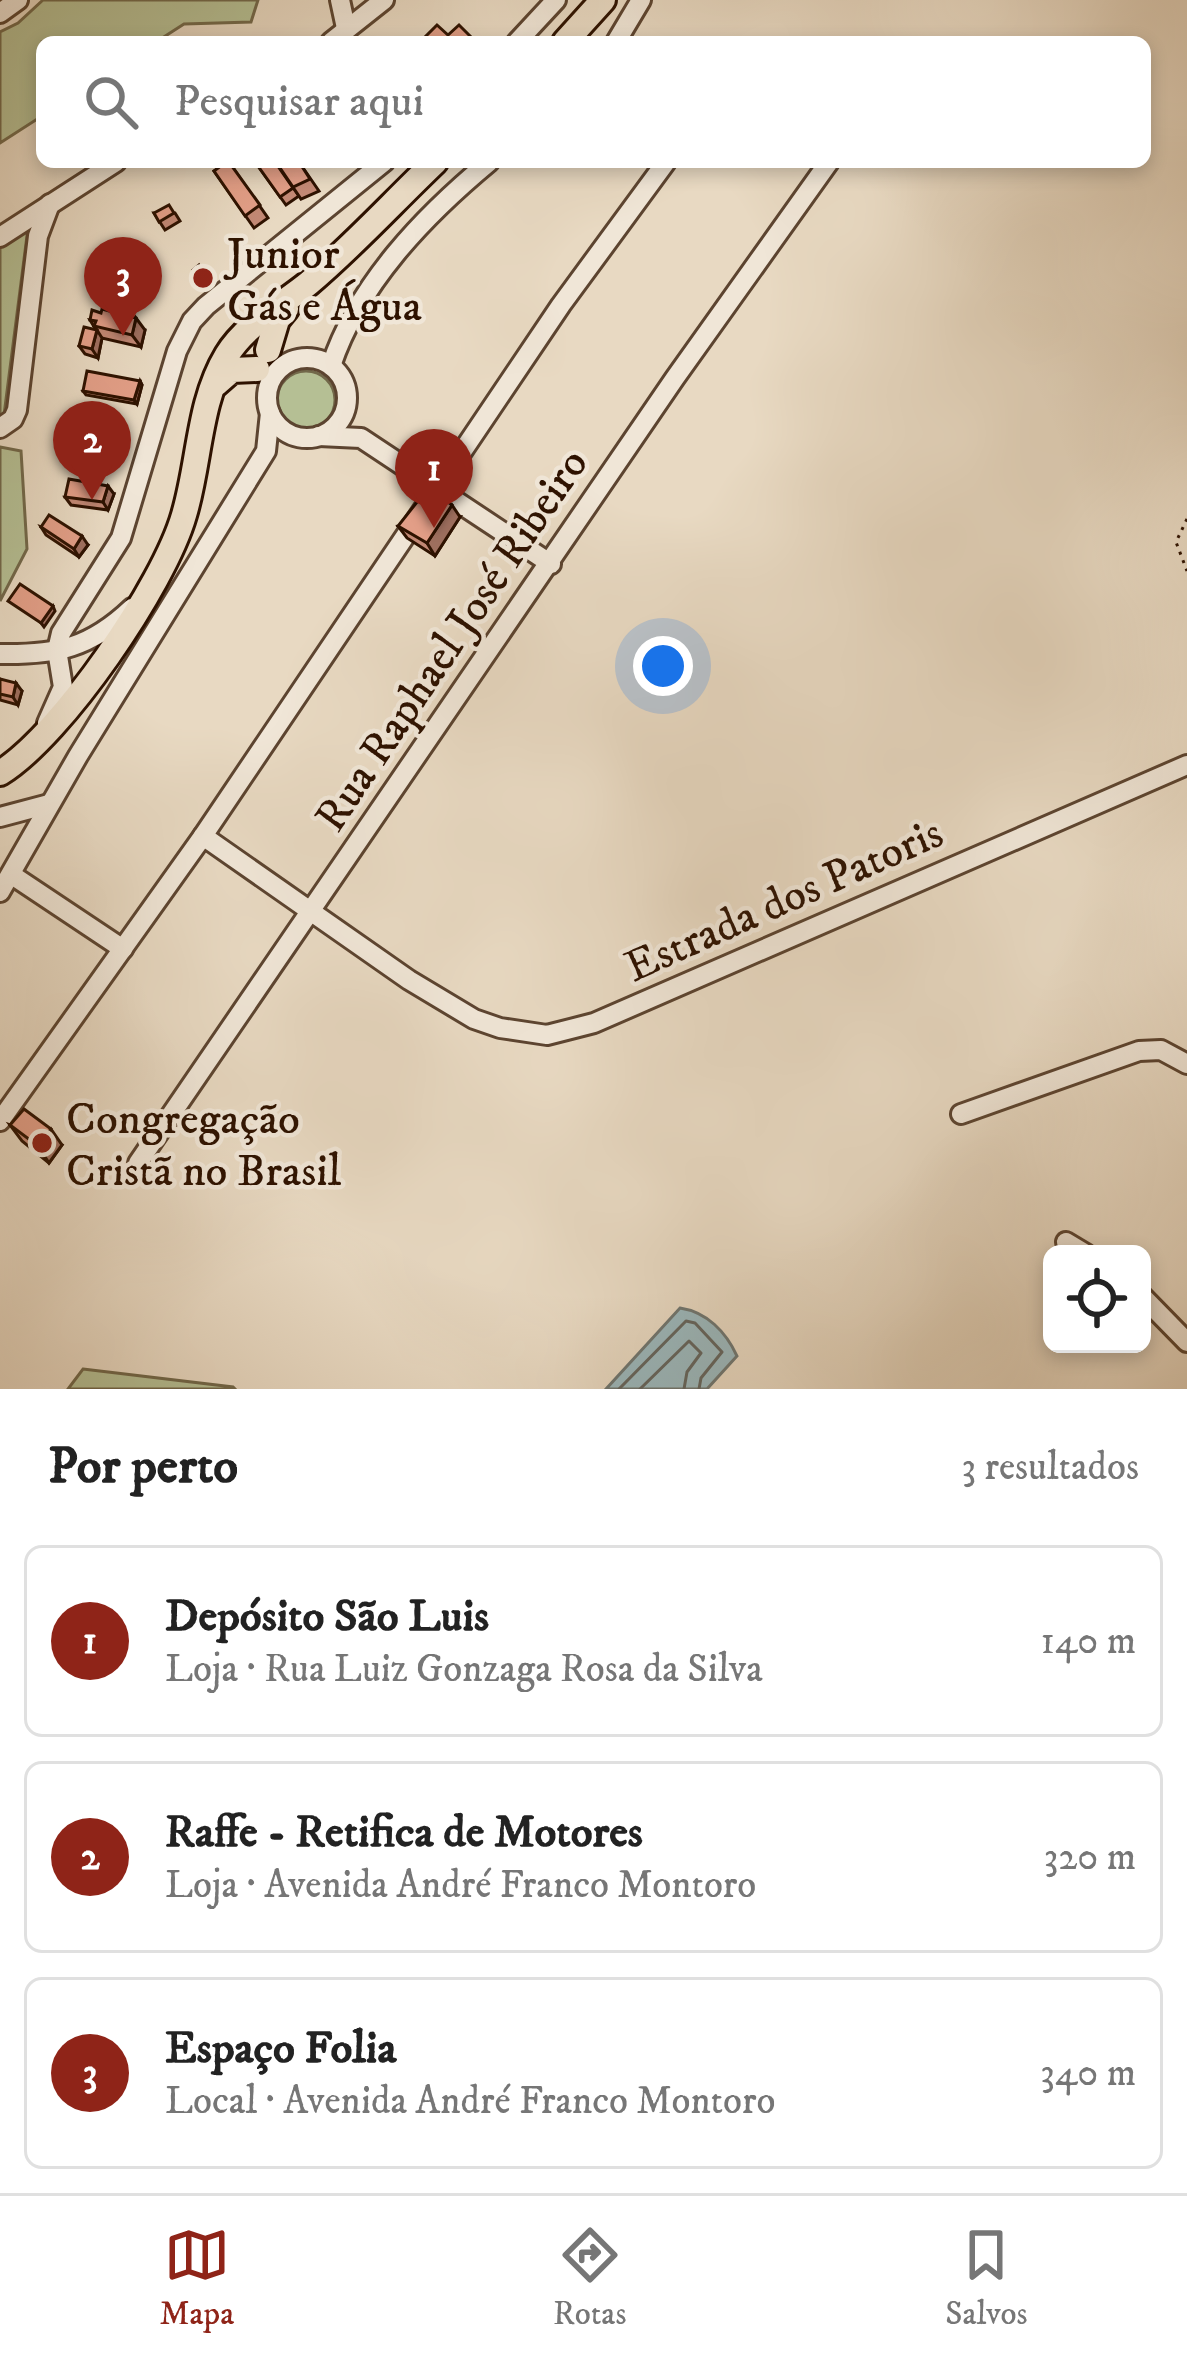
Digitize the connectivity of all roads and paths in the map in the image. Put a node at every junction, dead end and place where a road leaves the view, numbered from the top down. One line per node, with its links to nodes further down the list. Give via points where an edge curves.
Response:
1 (18, 0): 7 (street)
2 (340, 0): 8 (street)
3 (384, 0): 8 (street)
4 (556, 0): 9 (street)
5 (603, 0): 10 (main road)
6 (641, 0): 11 (street)
7 (0, 13)
8 (339, 35)
9 (523, 36)
10 (571, 36)
11 (620, 36)
12 (107, 168): 19 (street)
13 (377, 168): 42 (street, via 192,322 176,351 121,538 64,625)
14 (427, 168): 22 (main road)
15 (428, 168): 21 (main road)
16 (482, 168): 24 (street, via 394,256)
17 (662, 168): 36 (street)
18 (825, 168): 39 (street, Rua Raphael José Ribeiro)
19 (50, 204): 20 (street); 32 (street, via 38,236 16,410)
20 (0, 237)
21 (313, 280): 23 (main road); 28 (main road, via 282,313)
22 (272, 301): 23 (main road); 25 (main road)
23 (241, 337): 25 (main road); 28 (street); 29 (main road)
24 (341, 337): 26 (street); 27 (street)
25 (215, 347): 37 (main road, via 192,423)
26 (300, 359): 27 (street); 28 (street); 28 (street)
27 (331, 366): 30 (street)
28 (264, 369): 29 (main road, via 232,370); 31 (street)
29 (210, 390): 37 (main road)
30 (347, 399): 33 (street, via 339,422); 34 (street)
31 (270, 412): 33 (street, via 284,431); 35 (street)
32 (0, 428)
33 (313, 437): 34 (street); 35 (street)
34 (361, 438): 36 (street)
35 (266, 451): 47 (street)
36 (436, 489): 39 (street); 49 (street)
37 (189, 495): 41 (main road)
38 (1187, 519): 40 (path, via 1176,542)
39 (550, 564): 52 (street, Rua Raphael José Ribeiro)
40 (1187, 571)
41 (144, 596): 42 (street, via 97,639); 44 (main road)
42 (57, 650): 43 (street); 44 (street, via 63,687)
43 (0, 653)
44 (39, 744): 46 (main road)
45 (1187, 765): 52 (street, Estrada dos Patoris, via 572,1031 547,1035 474,1018)
46 (0, 773)
47 (49, 804): 48 (street); 50 (street)
48 (0, 817)
49 (203, 836): 52 (street, Estrada dos Patoris); 53 (street)
50 (12, 875): 51 (street); 53 (street)
51 (0, 892)
52 (312, 909): 57 (street, Rua Raphael José Ribeiro)
53 (123, 949): 56 (street)
54 (1187, 1064): 55 (street, via 1161,1049 1139,1051)
55 (961, 1114)
56 (0, 1121)
57 (138, 1163)
58 (1066, 1242): 59 (street)
59 (1071, 1245)
60 (1151, 1305): 61 (street)
61 (1187, 1342)

